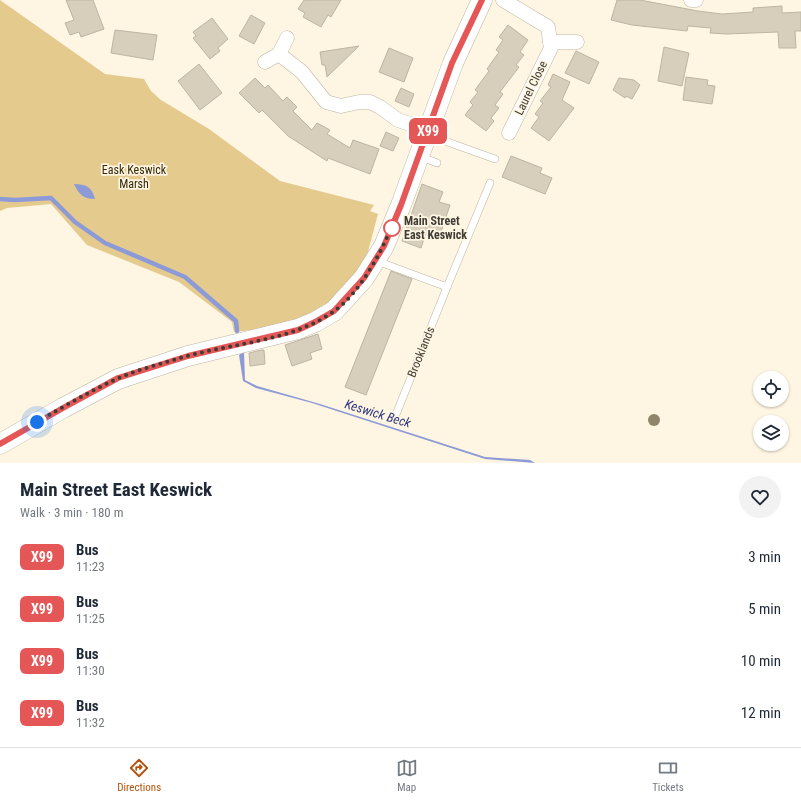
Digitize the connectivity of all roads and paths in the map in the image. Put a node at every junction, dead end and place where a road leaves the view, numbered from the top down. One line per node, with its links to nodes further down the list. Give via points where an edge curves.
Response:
1 (482, 0): 10 (street, via 452,63)
2 (503, 0): 6 (street, via 548,27)
3 (691, 0): 4 (street)
4 (696, 0)
5 (287, 38): 8 (street)
6 (550, 42): 7 (street); 11 (street, Laurel Close, via 551,48)
7 (577, 42)
8 (279, 54): 9 (street); 10 (street, via 302,72 326,102 341,106 370,102 398,120)
9 (265, 62)
10 (428, 133): 12 (lane); 14 (street, via 428,159)
11 (509, 133)
12 (496, 159)
13 (490, 183): 15 (lane, Brooklands)
14 (375, 260): 15 (lane); 17 (street, via 364,278 334,311 315,322 298,330 188,356 118,378)
15 (447, 287): 16 (lane, Brooklands)
16 (395, 417)
17 (0, 444)

